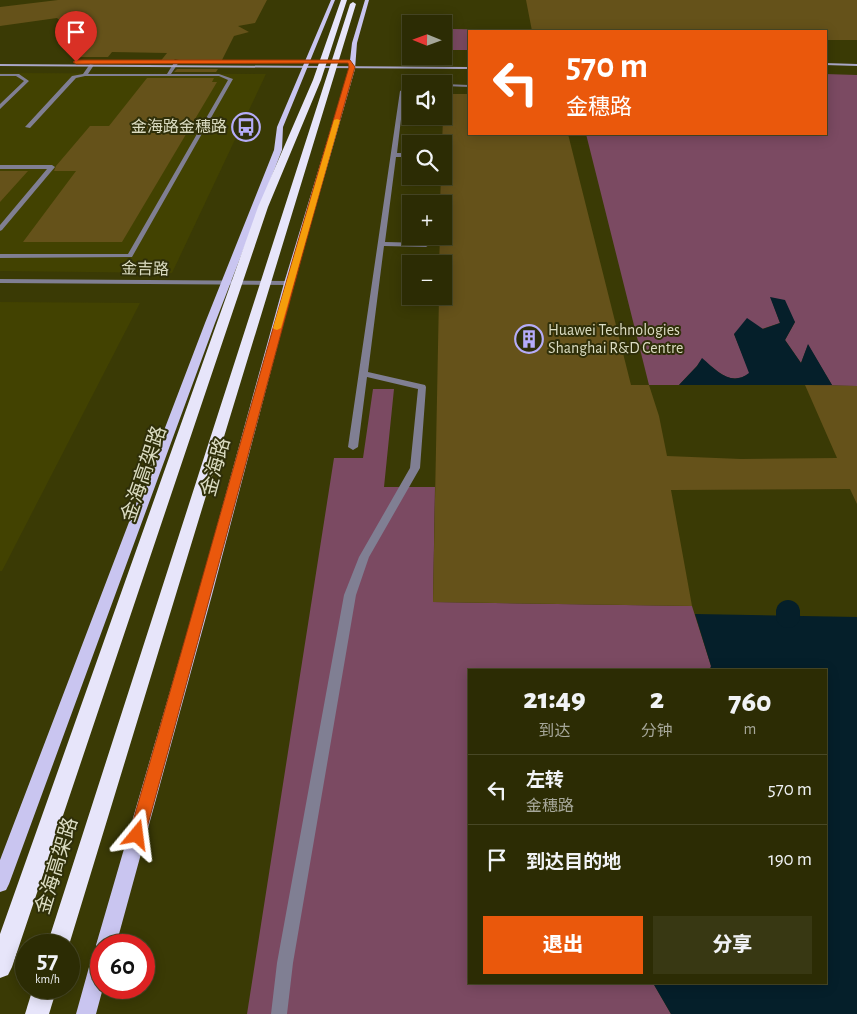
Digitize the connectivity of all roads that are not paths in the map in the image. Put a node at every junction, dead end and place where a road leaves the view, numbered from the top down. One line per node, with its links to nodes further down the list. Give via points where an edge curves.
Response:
1 (333, 0): 8 (main road)
2 (342, 0): 19 (highway); 45 (highway, 金海高架路, via 317,80 260,216)
3 (354, 0): 40 (highway, 金海高架路)
4 (367, 0): 9 (main road, 金海路, via 356,32)
5 (468, 62): 9 (street)
6 (0, 63): 7 (street); 11 (street)
7 (176, 64): 8 (street); 11 (street); 18 (street)
8 (305, 64): 9 (street); 27 (main road, via 280,127)
9 (351, 64): 13 (street); 36 (main road, 金海路)
10 (827, 64): 12 (street)
11 (92, 65): 17 (street)
12 (857, 65)
13 (468, 68)
14 (827, 69): 15 (street)
15 (857, 69)
16 (0, 75): 25 (street, via 18,75 28,81)
17 (85, 75): 18 (street); 26 (street, via 74,77)
18 (168, 75): 34 (street, via 231,78 130,256)
19 (309, 77)
20 (306, 86): 27 (highway)
21 (452, 86): 22 (street)
22 (468, 86)
23 (402, 91): 24 (street)
24 (401, 100): 28 (street)
25 (0, 107)
26 (28, 127)
27 (278, 150): 37 (main road)
28 (394, 155): 29 (street); 32 (street)
29 (402, 155)
30 (0, 167): 31 (street, via 52,167)
31 (0, 229)
32 (382, 244): 33 (street); 38 (street)
33 (402, 244)
34 (0, 256)
35 (0, 281): 37 (street, 金吉路)
36 (289, 283): 37 (street, 金吉路); 44 (main road, 金海路)
37 (227, 284): 41 (main road, via 206,332)
38 (364, 374): 39 (street); 52 (street, via 422,387 416,468 364,557 350,595)
39 (353, 446)
40 (147, 663): 42 (highway, 金海高架路); 43 (highway)
41 (0, 884)
42 (61, 934)
43 (69, 934)
44 (109, 934)
45 (0, 967)
46 (41, 999): 49 (highway)
47 (50, 999): 50 (highway)
48 (90, 999): 51 (main road)
49 (36, 1014)
50 (46, 1014)
51 (86, 1014)
52 (279, 1014)

